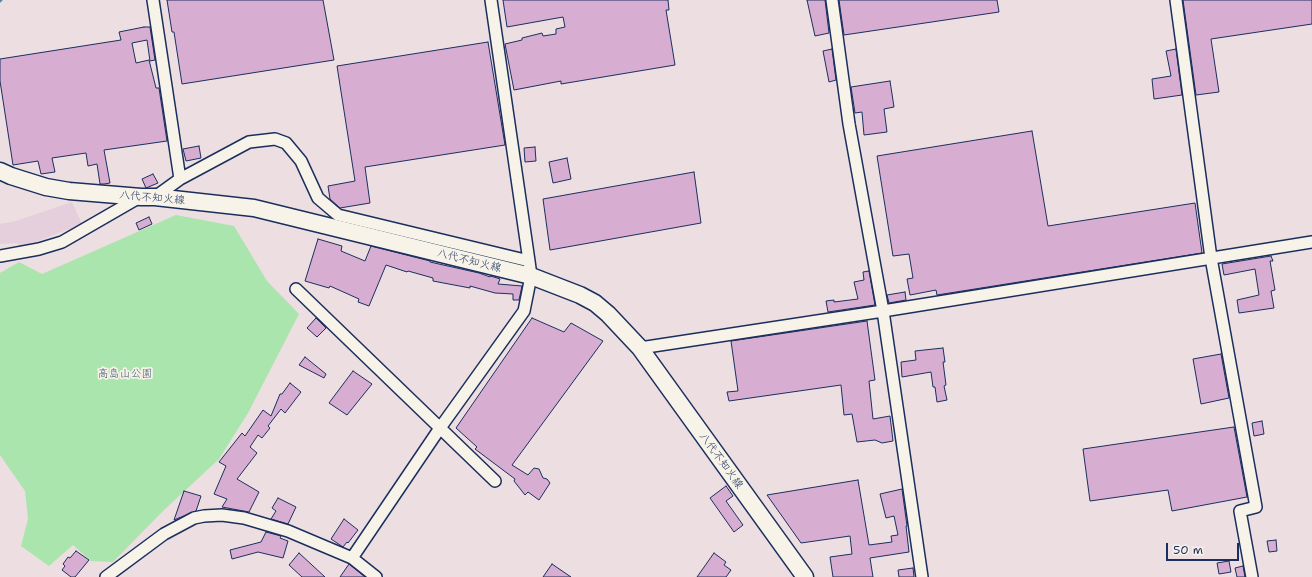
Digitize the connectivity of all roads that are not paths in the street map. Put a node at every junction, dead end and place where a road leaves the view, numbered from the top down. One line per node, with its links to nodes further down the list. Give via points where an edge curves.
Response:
1 (153, 0): 6 (street)
2 (491, 0): 11 (street)
3 (832, 0): 13 (street, via 849,124)
4 (1176, 0): 10 (street)
5 (0, 171): 7 (main road, 八代不知火線, via 46,187)
6 (180, 179): 7 (street); 11 (street, via 249,142 275,139 286,143 301,161 318,198 338,215)
7 (148, 197): 9 (street, via 62,242); 11 (main road, 八代不知火線, via 254,208)
8 (1312, 242): 10 (street)
9 (0, 256)
10 (1211, 258): 13 (street); 22 (street, via 1256,507 1240,511)
11 (530, 268): 14 (main road, 八代不知火線, via 595,304); 15 (street, via 524,311)
12 (296, 289): 15 (street)
13 (883, 311): 14 (street); 21 (street)
14 (640, 348): 20 (main road, 八代不知火線)
15 (440, 428): 16 (street); 17 (street)
16 (495, 481)
17 (352, 558): 18 (street, via 288,531 244,518 204,516 194,518 164,534); 19 (street)
18 (106, 577)
19 (376, 577)
20 (805, 577)
21 (922, 577)
22 (1252, 577)

